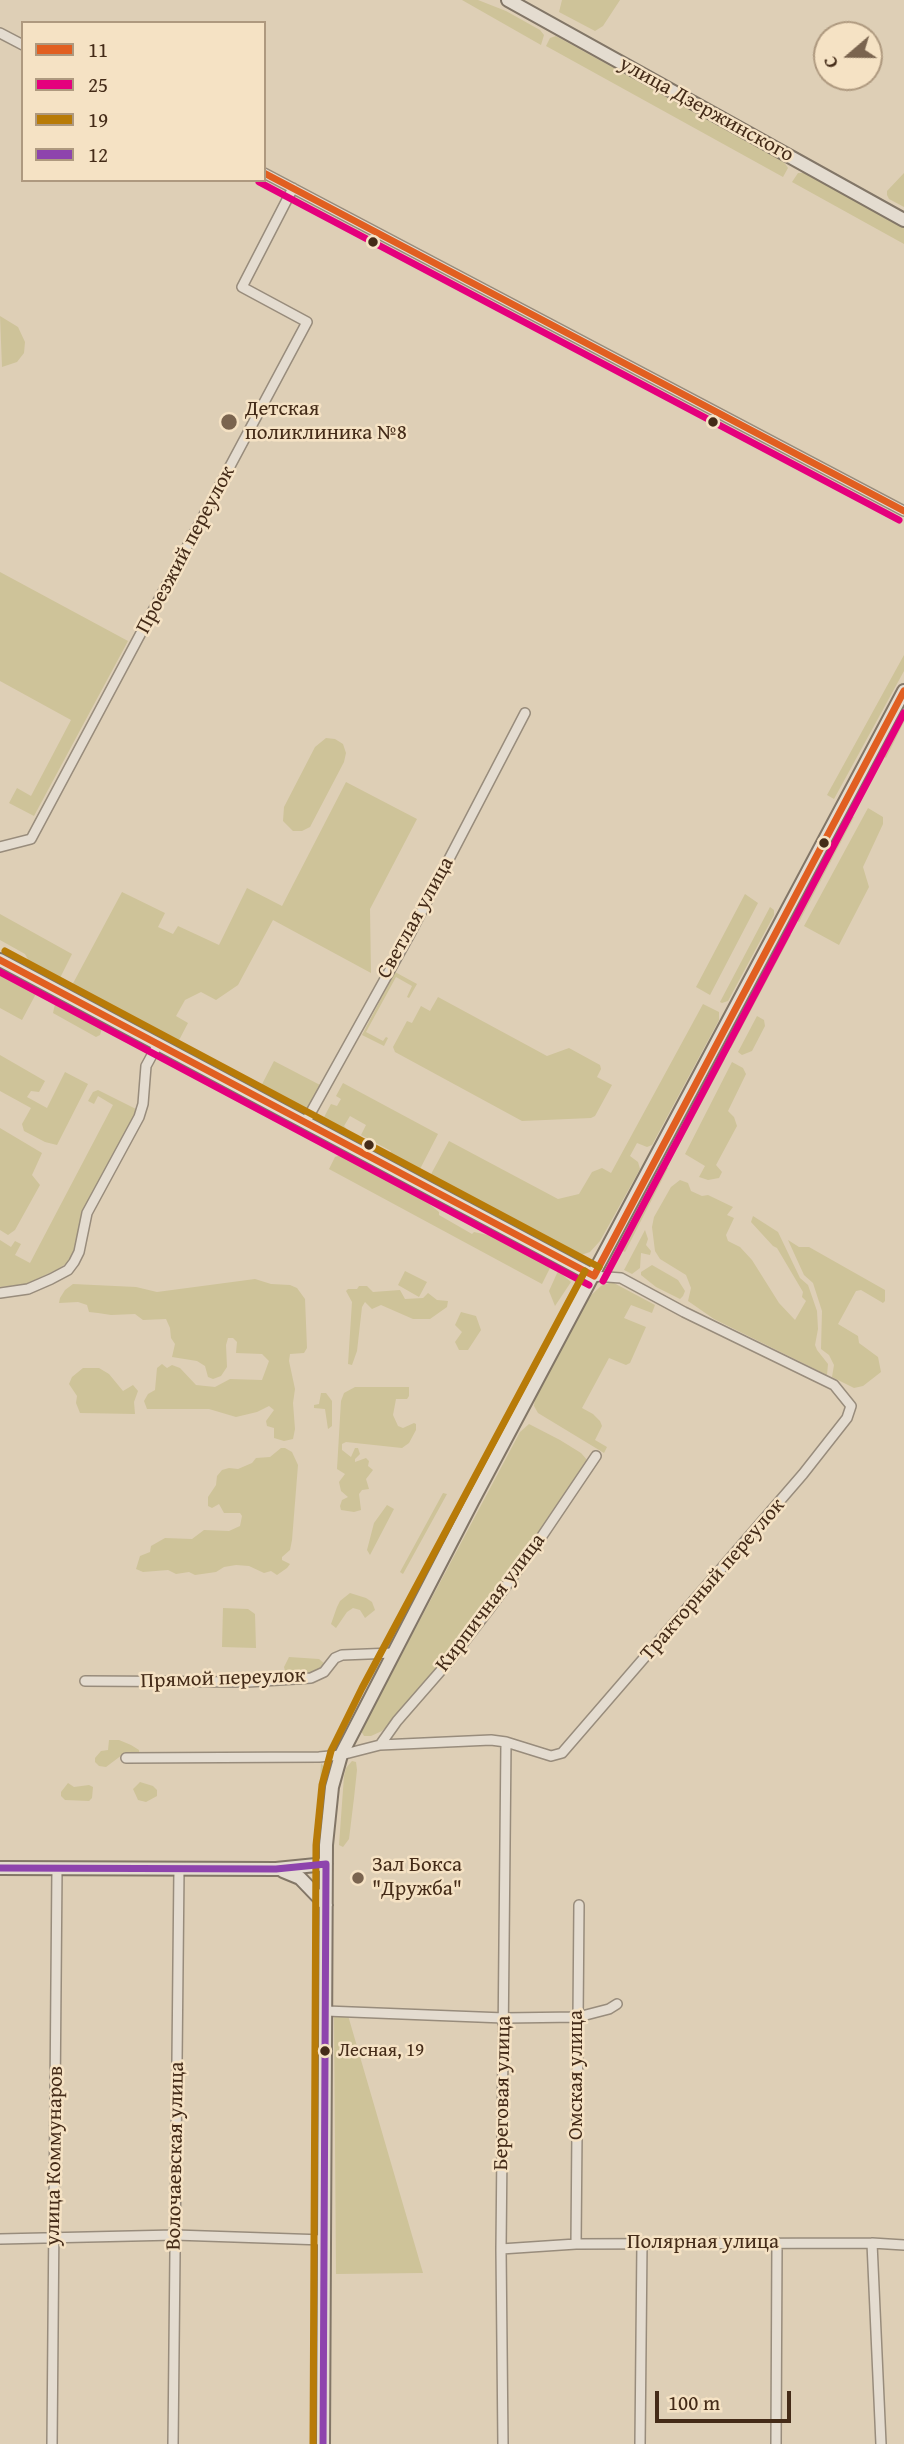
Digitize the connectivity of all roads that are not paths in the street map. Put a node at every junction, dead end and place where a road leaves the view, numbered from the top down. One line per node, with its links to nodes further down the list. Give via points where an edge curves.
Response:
1 (509, 0): 6 (street, улица Дзержинского)
2 (0, 33): 3 (street)
3 (21, 44)
4 (266, 174): 5 (street)
5 (293, 188): 7 (street); 10 (street, Проезжий переулок, via 242,287 307,322 31,839)
6 (904, 220)
7 (904, 510)
8 (904, 691): 14 (street)
9 (525, 713): 13 (street, Светлая улица)
10 (0, 847)
11 (0, 960): 12 (street)
12 (158, 1044): 13 (street); 15 (street, via 146,1066 139,1117 87,1213 74,1262 68,1270 28,1289)
13 (305, 1123): 14 (street)
14 (594, 1276): 17 (street); 19 (street, Тракторный переулок, via 621,1278 834,1385 851,1406 847,1418 803,1474 562,1754 551,1756)
15 (0, 1293)
16 (596, 1456): 20 (street, Кирпичная улица, via 490,1608)
17 (393, 1653): 18 (street, Прямой переулок, via 342,1655 311,1678); 21 (street)
18 (85, 1681)
19 (506, 1742): 20 (street); 33 (street, Береговая улица)
20 (380, 1745): 21 (street)
21 (341, 1755): 22 (street); 23 (street, via 332,1787)
22 (127, 1758)
23 (326, 1864): 26 (street); 28 (street)
24 (0, 1868): 25 (street)
25 (57, 1868): 27 (street); 36 (street, улица Коммунаров)
26 (276, 1868): 27 (street); 28 (street, via 300,1878)
27 (179, 1869): 34 (street, Волочаевская улица)
28 (326, 1905): 31 (street)
29 (579, 1905): 32 (street, Омская улица)
30 (617, 2004): 32 (street)
31 (326, 2011): 33 (street); 37 (street)
32 (578, 2017): 33 (street); 41 (street, Омская улица)
33 (504, 2018): 43 (street, Береговая улица)
34 (175, 2235): 36 (street); 37 (street); 45 (street, Волочаевская улица)
35 (0, 2239): 36 (street)
36 (54, 2239): 44 (street, улица Коммунаров)
37 (324, 2241): 46 (street)
38 (872, 2242): 40 (street, Полярная улица); 42 (street, Полярная улица); 50 (street)
39 (642, 2243): 40 (street, Полярная улица); 41 (street, Полярная улица); 48 (street)
40 (777, 2243): 49 (street)
41 (576, 2244): 43 (street, Полярная улица)
42 (904, 2245)
43 (501, 2249): 47 (street, Береговая улица)
44 (52, 2444)
45 (173, 2444)
46 (323, 2444)
47 (503, 2444)
48 (640, 2444)
49 (776, 2444)
50 (881, 2444)

